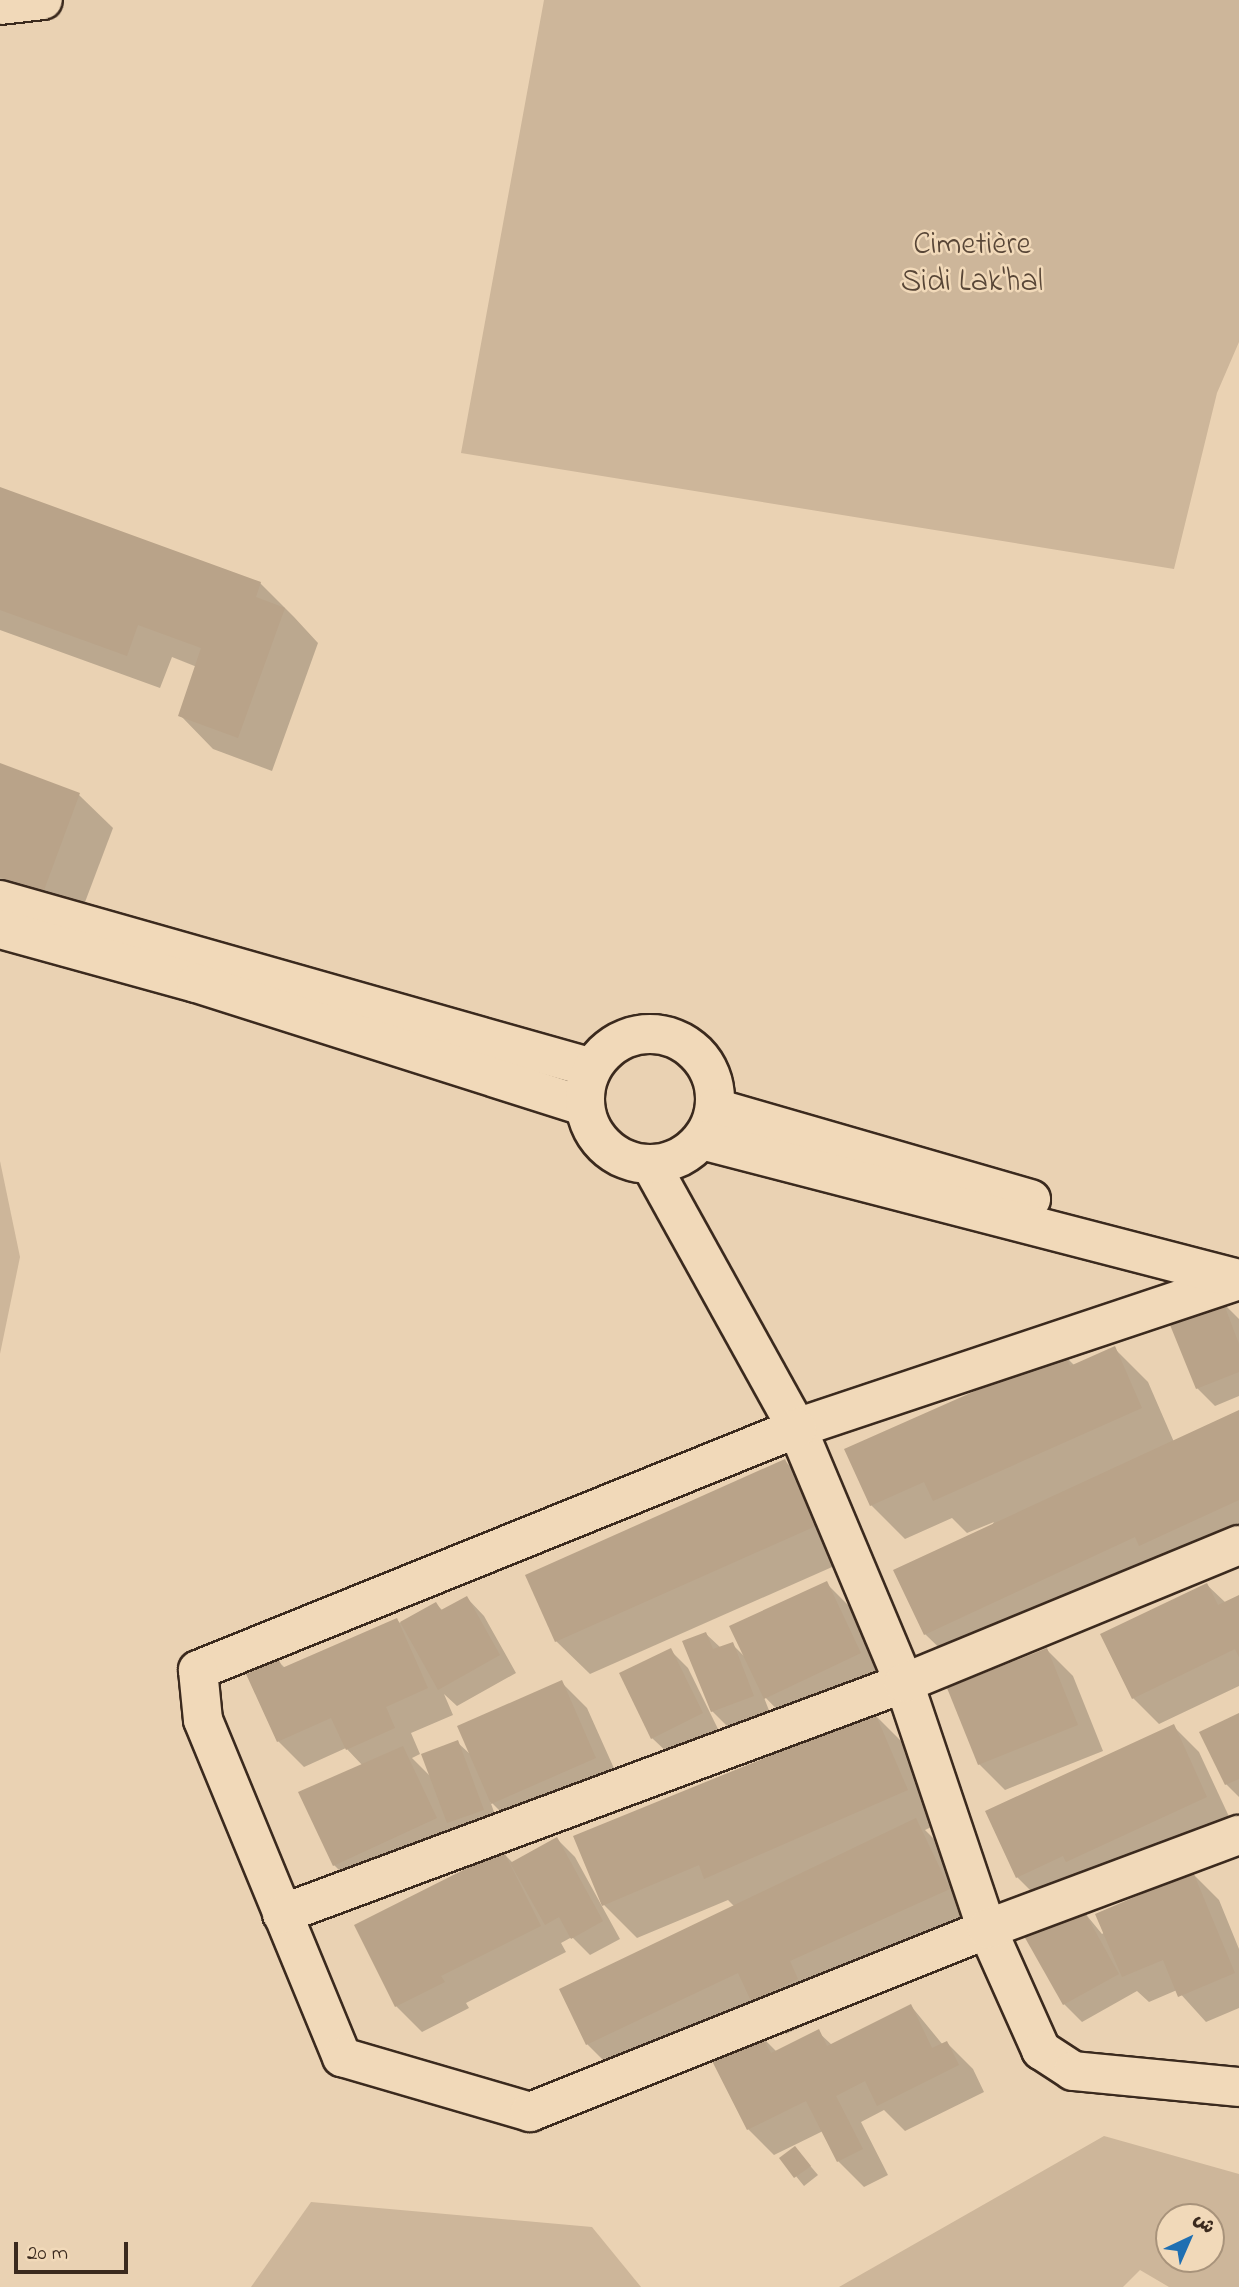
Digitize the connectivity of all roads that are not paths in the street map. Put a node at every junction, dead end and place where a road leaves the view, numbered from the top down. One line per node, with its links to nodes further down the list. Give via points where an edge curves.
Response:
1 (43, 0): 2 (street)
2 (0, 5)
3 (0, 900): 5 (street)
4 (0, 929): 6 (street, via 196,984)
5 (592, 1068): 6 (street); 7 (street, via 621,1041 639,1034 669,1037 695,1052 706,1069)
6 (584, 1106): 8 (street, via 595,1136 620,1157)
7 (708, 1124): 8 (street, via 679,1159); 9 (street); 10 (street)
8 (651, 1166): 11 (street)
9 (1239, 1254)
10 (1239, 1279): 11 (street)
11 (797, 1428): 13 (street); 15 (street, via 198,1670 203,1720)
12 (1239, 1545): 13 (street)
13 (904, 1682): 15 (street); 16 (street)
14 (1239, 1835): 16 (street)
15 (282, 1914): 16 (street, via 342,2057 530,2112)
16 (988, 1929): 17 (street, via 1041,2050 1073,2071)
17 (1239, 2087)

